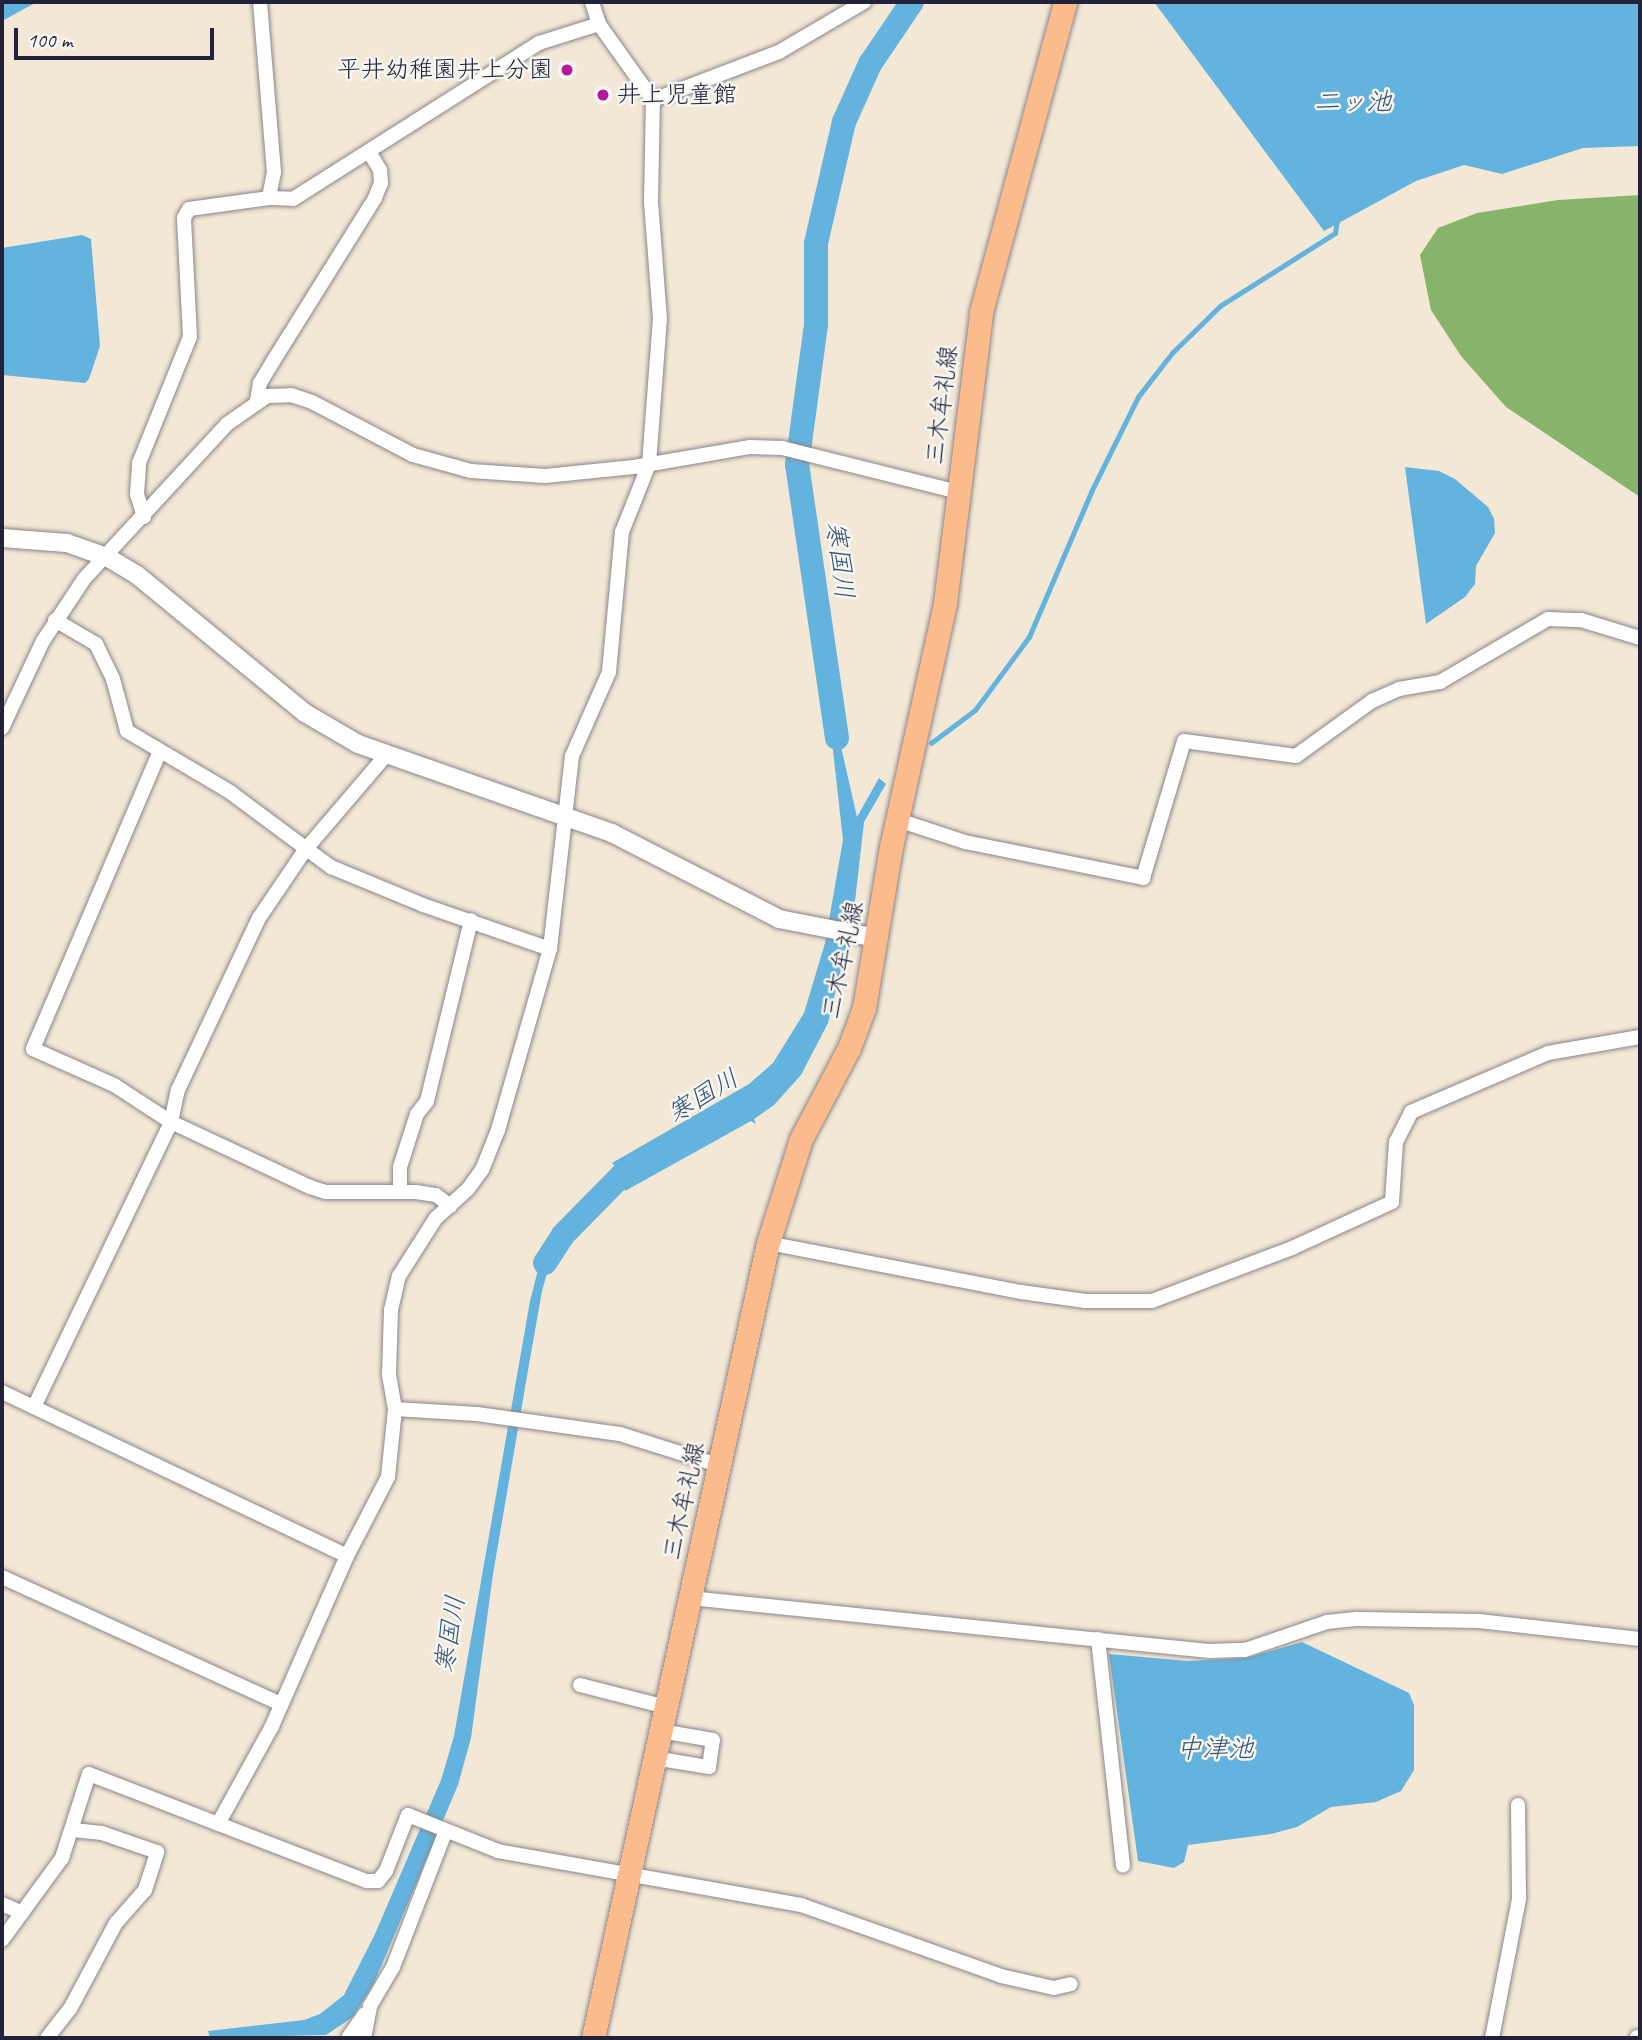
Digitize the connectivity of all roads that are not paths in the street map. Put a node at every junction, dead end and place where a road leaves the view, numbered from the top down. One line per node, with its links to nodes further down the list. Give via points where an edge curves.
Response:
1 (260, 2): 8 (street, via 274,172)
2 (592, 2): 5 (street)
3 (864, 2): 6 (street, via 779,52)
4 (1065, 2): 11 (main road, 三木牟礼線, via 981,312)
5 (599, 24): 6 (street); 7 (street, via 539,43)
6 (653, 100): 10 (street, via 651,202 660,319)
7 (369, 152): 8 (street, via 293,199); 9 (street, via 380,170 375,198 266,373)
8 (269, 198): 12 (street, via 189,209 184,218 190,337 186,357 142,452 137,494)
9 (257, 401): 10 (street, via 291,395 413,455 471,471 545,476); 12 (street, via 228,424)
10 (649, 464): 11 (street, via 750,447 782,448); 20 (street, via 622,532 609,672 572,756)
11 (958, 492): 21 (main road, 三木牟礼線, via 945,603)
12 (144, 517): 14 (street)
13 (2, 538): 14 (street, via 67,543)
14 (107, 557): 15 (street, via 84,579); 19 (street, via 137,575 305,713)
15 (55, 620): 17 (street); 18 (street, via 96,644 113,679 127,731)
16 (1640, 638): 21 (street, via 1581,620 1548,619 1440,682 1399,689 1372,701 1296,756 1184,741 1143,878 965,842)
17 (2, 728)
18 (160, 751): 22 (street, via 230,792); 27 (street, via 33,1049 114,1085)
19 (386, 755): 20 (street); 22 (street)
20 (562, 814): 24 (street, via 648,850 742,903 820,929); 25 (street)
21 (898, 820): 24 (main road, 三木牟礼線)
22 (305, 850): 23 (street, via 342,871); 27 (street, via 259,918 178,1090)
23 (471, 920): 25 (street); 28 (street, via 427,1101 417,1114 400,1167)
24 (866, 937): 30 (main road, 三木牟礼線, via 864,1008 849,1048 801,1139)
25 (550, 949): 29 (street, via 498,1130 482,1170)
26 (1640, 1037): 30 (street, via 1548,1053 1411,1112 1396,1142 1392,1202 1292,1248 1152,1301 1085,1301 1021,1292)
27 (170, 1122): 28 (street, via 310,1187); 32 (street)
28 (400, 1192): 29 (street, via 436,1195)
29 (450, 1206): 33 (street, via 414,1247 399,1276 391,1310 389,1361)
30 (768, 1243): 34 (main road, 三木牟礼線)
31 (2, 1392): 32 (street)
32 (34, 1407): 35 (street)
33 (395, 1409): 34 (street, via 499,1418 644,1440); 35 (street, via 388,1477)
34 (718, 1465): 37 (main road, 三木牟礼線)
35 (346, 1556): 41 (street)
36 (2, 1577): 41 (street)
37 (690, 1598): 38 (street); 42 (main road, 三木牟礼線)
38 (1098, 1639): 39 (street, via 1209,1651 1245,1650 1327,1622 1358,1619 1479,1621); 49 (street)
39 (1640, 1639)
40 (580, 1685): 42 (street)
41 (281, 1704): 46 (street)
42 (666, 1707): 43 (main road, 三木牟礼線)
43 (661, 1731): 44 (main road, 三木牟礼線); 44 (street, via 713,1740 709,1767)
44 (654, 1758): 50 (main road, 三木牟礼線)
45 (1518, 1805): 60 (street, via 1519,1899)
46 (218, 1824): 47 (street, via 89,1773); 48 (street, via 367,1881 377,1881 386,1871 408,1815)
47 (73, 1830): 52 (street, via 62,1858); 56 (street, via 102,1833 157,1852 145,1890 116,1923 70,2009)
48 (445, 1833): 50 (street, via 498,1851); 55 (street, via 393,1966)
49 (1124, 1866)
50 (627, 1874): 54 (street, via 801,1905 1001,1976 1054,1988); 59 (main road, 三木牟礼線)
51 (2, 1903): 52 (street)
52 (22, 1913): 53 (street)
53 (2, 1940)
54 (1071, 1984)
55 (370, 2006): 57 (street); 58 (street)
56 (47, 2038)
57 (348, 2038)
58 (364, 2038)
59 (593, 2038)
60 (1492, 2038)

